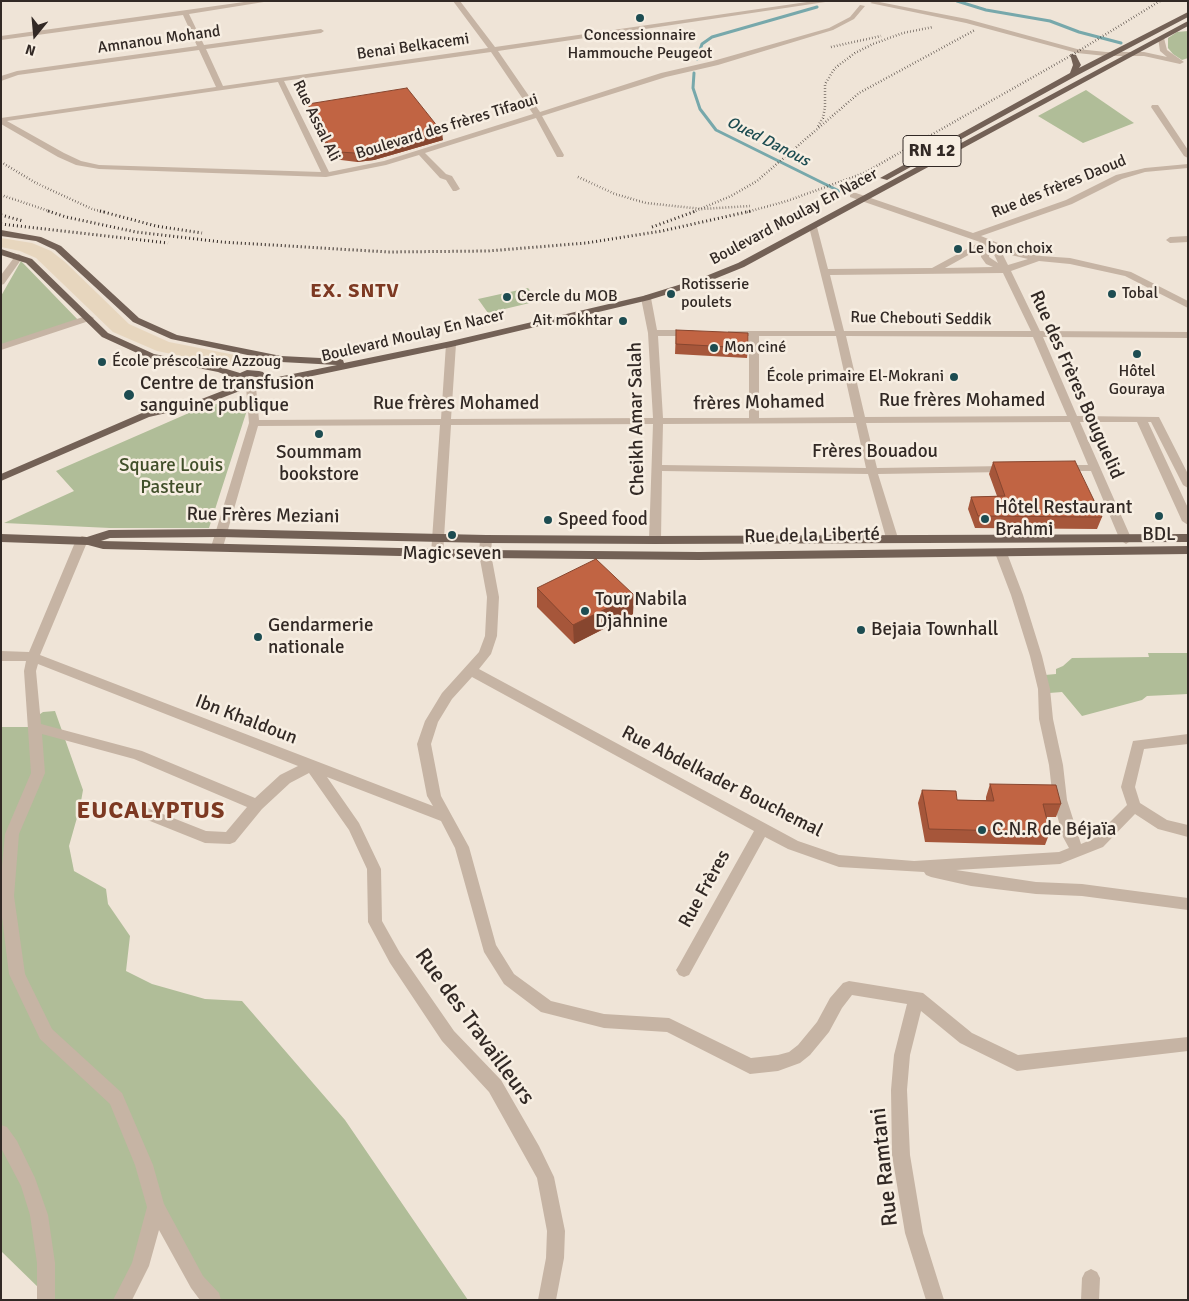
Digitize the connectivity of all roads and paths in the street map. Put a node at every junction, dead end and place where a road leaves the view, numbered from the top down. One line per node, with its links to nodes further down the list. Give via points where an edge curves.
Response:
1 (267, 1): 5 (street)
2 (456, 1): 14 (street)
3 (829, 1): 14 (street, Benai Belkacemi)
4 (872, 2): 15 (street, via 1004,30); 28 (street, Boulevard des frères Tifaoui, via 858,5 852,18 831,29 664,75)
5 (185, 12): 10 (street); 13 (street)
6 (1188, 14): 9 (main road, RN 12)
7 (1188, 23): 11 (main road, RN 12)
8 (321, 31): 13 (street, Amnanou Mohand)
9 (1144, 37): 12 (street); 17 (main road, RN 12)
10 (1, 38)
11 (1161, 38): 12 (main road, RN 12); 21 (street, via 1164,51)
12 (1147, 46): 16 (main road, RN 12); 18 (street)
13 (202, 48): 24 (street, Amnanou Mohand, via 17,74); 26 (street)
14 (493, 50): 25 (street, Benai Belkacemi); 28 (street)
15 (1074, 53): 17 (street); 19 (street); 23 (main road)
16 (1133, 53): 17 (street); 18 (street); 20 (main road, RN 12)
17 (1111, 54): 19 (main road, RN 12)
18 (1161, 57): 21 (street)
19 (1100, 61): 20 (street); 23 (main road, RN 12)
20 (1113, 63): 21 (street, via 1144,58); 36 (main road, Boulevard Moulay En Nacer / RN 12)
21 (1179, 63): 22 (street)
22 (1188, 66)
23 (1075, 73): 36 (main road, Boulevard Moulay En Nacer / RN 12)
24 (1, 79)
25 (280, 80): 26 (street, Benai Belkacemi); 34 (street, Rue Assal Ali)
26 (221, 88): 29 (street, Benai Belkacemi)
27 (1155, 107): 32 (street)
28 (538, 115): 30 (street, Boulevard des frères Tifaoui); 31 (street)
29 (1, 120): 34 (street, Boulevard des frères Tifaoui, via 61,155 99,167)
30 (420, 152): 34 (street, Boulevard des frères Tifaoui, via 386,163); 35 (street, via 443,176 449,178)
31 (560, 155)
32 (1188, 156)
33 (1188, 166): 39 (street, Rue des frères Daoud, via 1145,170 1119,177 1069,202)
34 (326, 174)
35 (456, 189)
36 (858, 197): 37 (main road, Boulevard Moulay En Nacer / RN 12); 39 (street); 61 (main road, Boulevard Moulay En Nacer / RN 12, via 734,261 696,275)
37 (813, 227): 48 (street); 50 (main road, Boulevard Moulay En Nacer / RN 12, via 741,266)
38 (1, 233): 60 (main road, via 38,240 58,248 136,320 174,337)
39 (973, 236): 42 (street)
40 (1188, 239): 41 (street)
41 (1170, 240)
42 (990, 244): 45 (street); 46 (street); 47 (street, via 984,252 989,262)
43 (1, 252): 44 (main road)
44 (19, 257): 49 (street); 52 (main road, via 41,271)
45 (1041, 259): 47 (street); 51 (street, via 1070,261 1128,274)
46 (934, 270): 47 (street); 48 (street)
47 (1005, 270): 56 (street, Rue des Frères Bouguelid)
48 (824, 272): 55 (street)
49 (1, 282)
50 (646, 298): 53 (street, Cheikh Amar Salah); 58 (main road, Boulevard Moulay En Nacer / RN 12)
51 (1188, 305)
52 (88, 318): 59 (street); 62 (main road, via 105,335 151,356 220,370)
53 (653, 333): 54 (street, Rue Chebouti Seddik); 68 (street, Cheikh Amar Salah)
54 (754, 333): 55 (street, Rue Chebouti Seddik); 66 (street)
55 (840, 333): 56 (street, Rue Chebouti Seddik); 63 (street)
56 (1037, 335): 57 (street, Rue Chebouti Seddik); 64 (street, Rue des Frères Bouguelid)
57 (1188, 335)
58 (451, 344): 62 (main road, Boulevard Moulay En Nacer / RN 12); 67 (street)
59 (1, 348)
60 (257, 354): 61 (main road, via 281,359); 62 (main road)
61 (340, 362): 62 (main road, Boulevard Moulay En Nacer / RN 12)
62 (251, 383): 69 (street); 76 (main road, via 202,402 146,415)
63 (860, 419): 64 (street, Rue frères Mohamed); 66 (street, frères Mohamed); 75 (street)
64 (1072, 419): 65 (street, Rue frères Mohamed); 72 (street, Rue des Frères Bouguelid)
65 (1141, 419): 74 (street, Rue frères Mohamed, via 1155,419); 78 (street)
66 (754, 420): 68 (street, frères Mohamed)
67 (447, 421): 68 (street, Rue frères Mohamed); 69 (street, Rue frères Mohamed); 80 (street)
68 (658, 422): 70 (street, Cheikh Amar Salah)
69 (254, 423): 79 (street)
70 (657, 468): 75 (street, Frères Bouadou); 85 (street, Cheikh Amar Salah)
71 (1055, 468): 72 (street)
72 (1093, 468): 86 (street, Rue des Frères Bouguelid)
73 (1016, 469): 75 (street, Frères Bouadou)
74 (1184, 470): 77 (street)
75 (872, 471): 82 (street)
76 (1, 478)
77 (1188, 485)
78 (1188, 521)
79 (220, 533): 80 (main road, Rue Frères Meziani); 87 (main road, Rue Frères Meziani, via 109,534); 88 (street)
80 (438, 537): 84 (main road, Rue de la Liberté); 91 (street)
81 (1, 538): 87 (main road, Rue Frères Meziani)
82 (892, 538): 85 (main road, Rue de la Liberté); 86 (main road, Rue de la Liberté)
83 (1188, 538): 86 (main road, Rue de la Liberté)
84 (486, 539): 85 (main road, Rue de la Liberté); 92 (street)
85 (656, 540)
86 (1126, 540)
87 (85, 541): 88 (main road, Rue Frères Meziani, via 103,545); 94 (street)
88 (217, 547): 91 (main road, Rue Frères Meziani)
89 (1188, 550): 90 (main road, Rue de la Liberté)
90 (1001, 553): 92 (main road, Rue de la Liberté); 105 (street, via 1036,656 1060,800)
91 (437, 554): 92 (main road, Rue de la Liberté)
92 (485, 554): 95 (street, via 494,597 491,636 485,654)
93 (1, 656): 94 (street, Ibn Khaldoun)
94 (33, 657): 96 (street, via 30,671); 98 (street, Ibn Khaldoun)
95 (472, 671): 102 (street, via 447,696 432,721 424,744 434,796); 103 (street, Rue Abdelkader Bouchemal)
96 (35, 727): 99 (street, via 137,755); 112 (street, via 38,772 12,834 7,896 17,974 46,1034 116,1099 144,1165)
97 (1188, 739): 100 (street, via 1138,745 1128,786)
98 (311, 765): 99 (street, via 284,779); 102 (street, Ibn Khaldoun); 117 (street, Rue des Travailleurs, via 354,827 374,869 375,922 395,958 448,1036 495,1086 545,1177 556,1231 555,1258)
99 (257, 805): 101 (street, via 230,838 221,839 205,837)
100 (1134, 806): 104 (street, via 1163,825); 105 (street, Rue Abdelkader Bouchemal, via 1098,843)
101 (146, 813)
102 (445, 817): 109 (street, via 462,847 489,947 509,980 547,1007 604,1021 669,1025 750,1066 794,1058 824,1027 836,1003 849,988)
103 (763, 828): 106 (street, Rue Abdelkader Bouchemal, via 793,845 839,861); 108 (street, Rue Frères)
104 (1188, 831)
105 (1077, 851): 106 (street, Rue Abdelkader Bouchemal, via 1060,858)
106 (914, 867): 107 (street, via 971,880)
107 (1188, 904)
108 (684, 970)
109 (917, 998): 110 (street, via 966,1038 1017,1063); 118 (street, Rue Ramtani, via 902,1055 899,1090 901,1155 914,1233)
110 (1188, 1044)
111 (1, 1133): 114 (street, via 29,1184 39,1215 46,1263)
112 (156, 1207): 115 (street, via 140,1266); 116 (street, via 198,1282)
113 (1091, 1278): 119 (street)
114 (46, 1300)
115 (122, 1300)
116 (212, 1300)
117 (547, 1300)
118 (935, 1300)
119 (1090, 1300)

